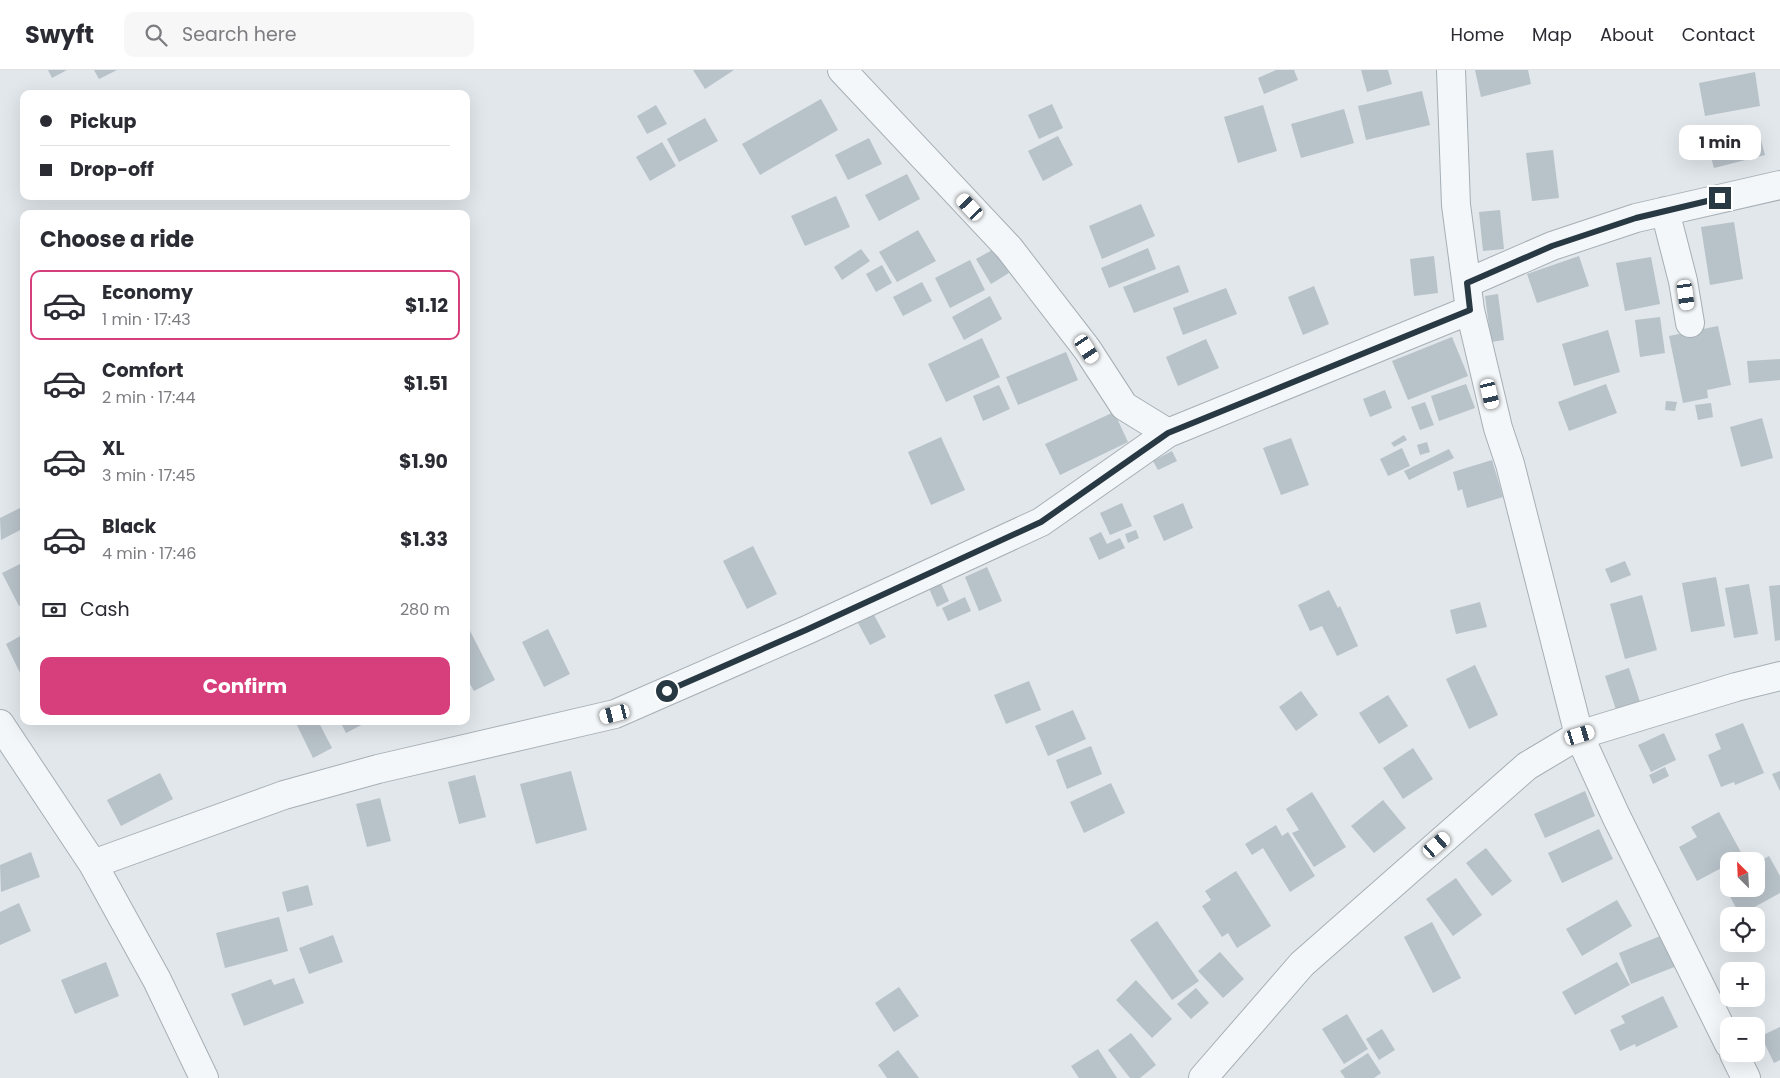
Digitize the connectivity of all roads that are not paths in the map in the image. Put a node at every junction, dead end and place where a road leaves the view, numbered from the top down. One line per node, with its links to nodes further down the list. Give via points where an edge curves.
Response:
1 (842, 70): 8 (street, via 1009,248 1087,349 1124,406)
2 (1451, 70): 5 (street, via 1456,205)
3 (1780, 185): 4 (street)
4 (1665, 211): 5 (street, via 1552,246); 7 (street)
5 (1467, 283): 6 (street)
6 (1470, 310): 8 (street); 11 (street)
7 (1690, 323)
8 (1168, 433): 12 (street, via 1041,522 615,714 378,769 284,795)
9 (1780, 676): 11 (street)
10 (0, 724): 12 (street)
11 (1580, 735): 13 (street, via 1616,816); 16 (street, via 1527,766 1302,964)
12 (93, 864): 15 (street, via 156,980)
13 (1720, 1026)
14 (1738, 1062): 17 (street)
15 (204, 1078)
16 (1202, 1078)
17 (1746, 1078)

